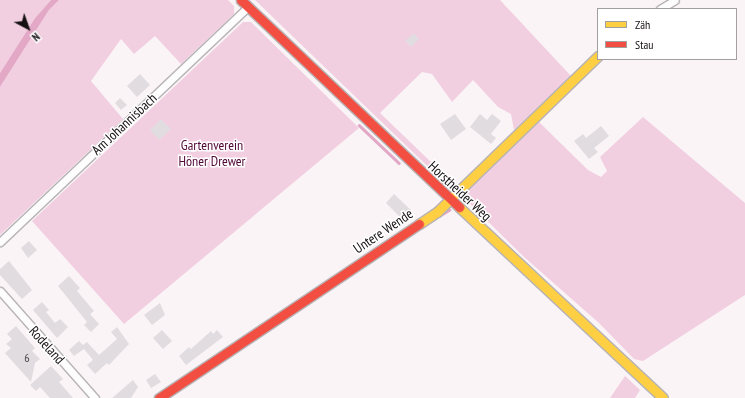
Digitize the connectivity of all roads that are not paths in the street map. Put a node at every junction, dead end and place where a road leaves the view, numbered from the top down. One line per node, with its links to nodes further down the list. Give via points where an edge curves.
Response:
1 (675, 0): 3 (street)
2 (245, 3): 5 (street, Horstheider Weg); 6 (street, Am Johannisbach)
3 (662, 8)
4 (597, 57): 5 (street, Untere Wende)
5 (449, 200): 9 (street, Untere Wende, via 437,212); 10 (street, Horstheider Weg)
6 (0, 242)
7 (0, 292): 8 (street, Rodeland)
8 (95, 398)
9 (159, 398)
10 (663, 398)

